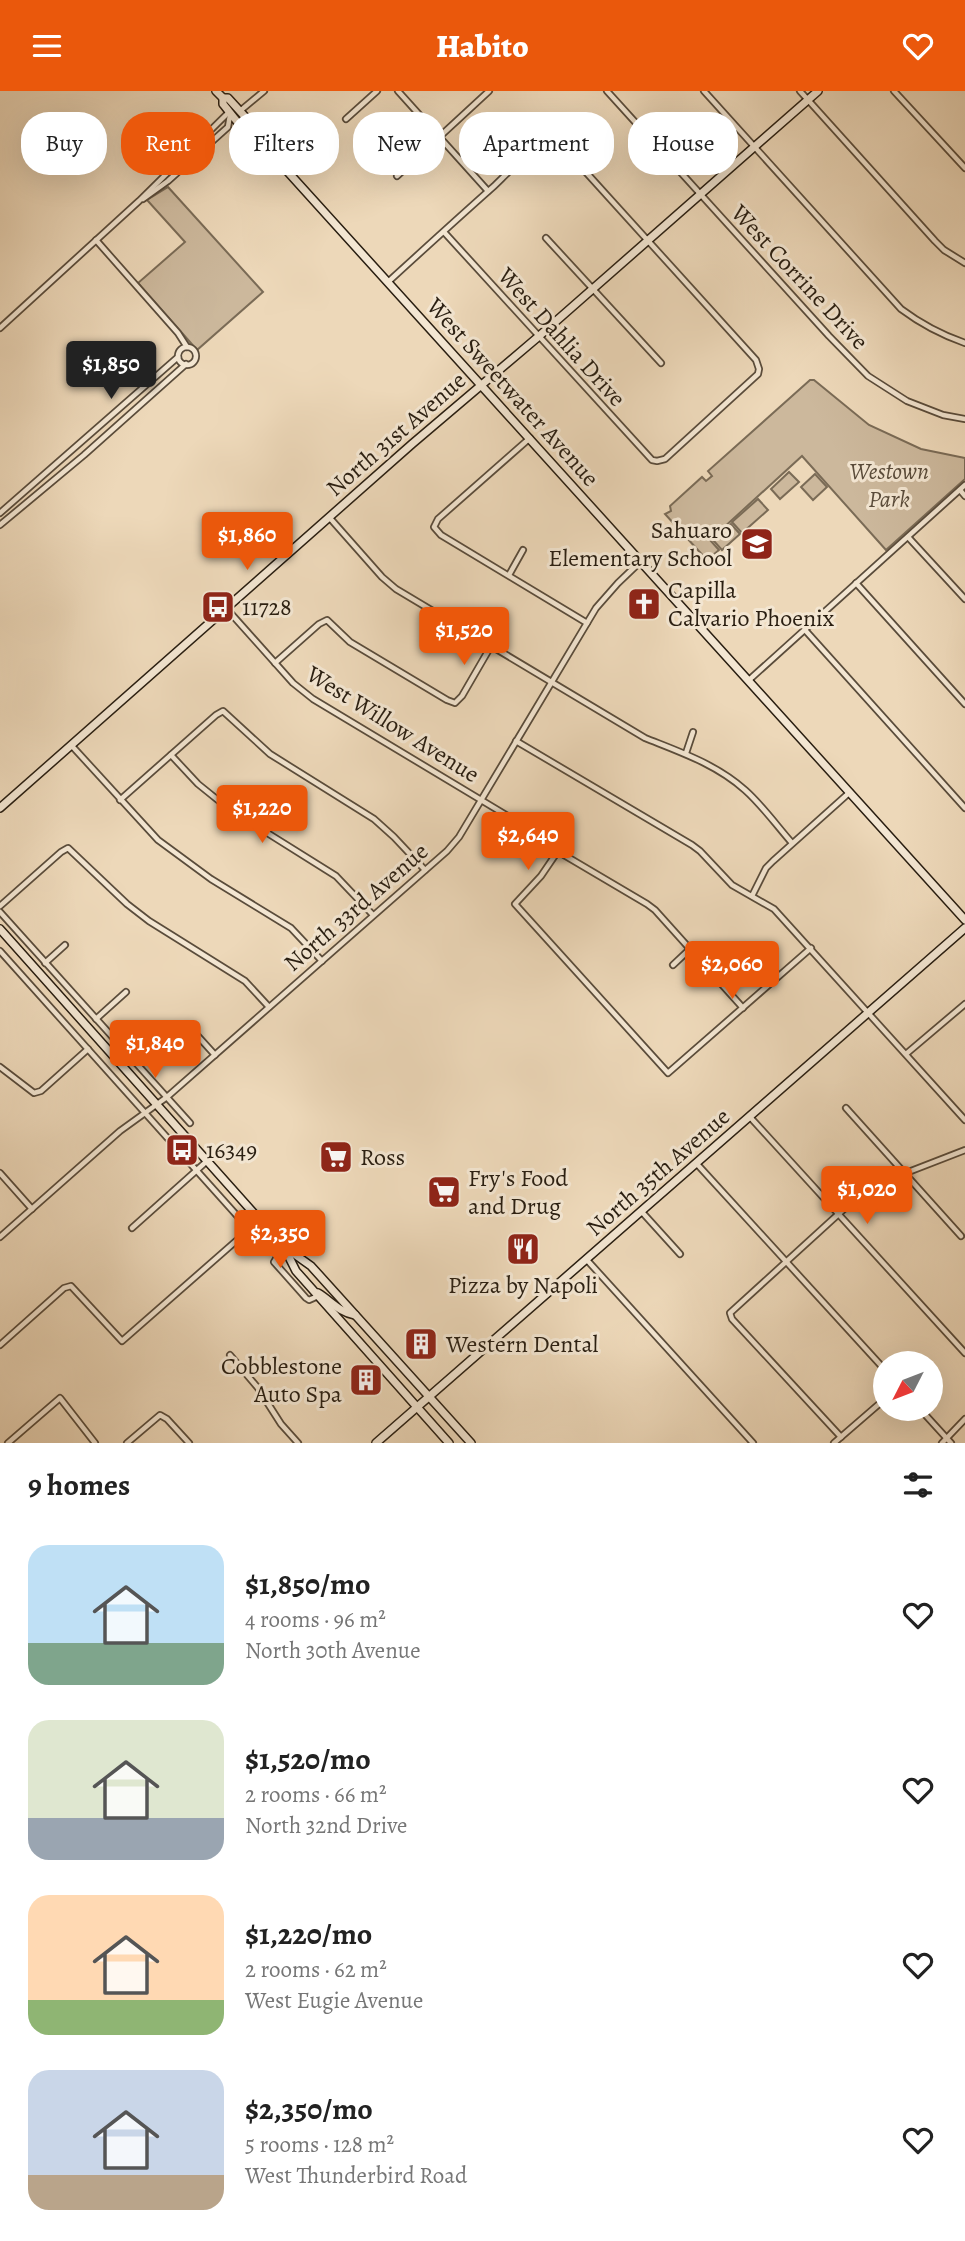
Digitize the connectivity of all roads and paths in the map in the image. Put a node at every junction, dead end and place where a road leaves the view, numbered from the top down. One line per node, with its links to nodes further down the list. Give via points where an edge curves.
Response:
1 (216, 91): 11 (street, West Sweetwater Avenue)
2 (264, 91): 15 (street)
3 (377, 91): 17 (street)
4 (398, 91): 16 (street)
5 (489, 91): 18 (street)
6 (607, 91): 26 (street, West Corrine Drive)
7 (704, 91): 20 (street)
8 (800, 91): 12 (street)
9 (818, 91): 12 (street, North 31st Avenue)
10 (894, 91): 21 (street)
11 (225, 98): 13 (street, West Sweetwater Avenue, via 223,104); 14 (street, West Sweetwater Avenue)
12 (808, 100): 20 (street, North 31st Avenue); 31 (street, via 935,241)
13 (229, 112): 29 (street)
14 (235, 112)
15 (244, 112)
16 (417, 112)
17 (346, 119)
18 (445, 131)
19 (445, 144): 25 (street)
20 (754, 147): 26 (street, North 31st Avenue); 36 (street, via 901,309)
21 (965, 168)
22 (291, 175): 32 (street, West Sweetwater Avenue)
23 (506, 175): 25 (street)
24 (589, 175): 30 (street)
25 (488, 191): 27 (street)
26 (700, 194): 30 (street, North 31st Avenue); 42 (street, West Corrine Drive, via 868,376 907,401)
27 (444, 232): 32 (street); 35 (street, West Dahlia Drive)
28 (547, 238): 33 (street)
29 (96, 240): 34 (street); 37 (street)
30 (648, 240): 33 (street, North 31st Avenue); 35 (street, West Dahlia Drive, via 756,360 759,369 665,459 647,457)
31 (965, 263)
32 (388, 283): 41 (street, West Sweetwater Avenue)
33 (594, 289): 35 (street, North 31st Avenue); 39 (street)
34 (0, 328)
35 (538, 337): 41 (street, North 31st Avenue)
36 (965, 343)
37 (187, 347): 38 (street); 40 (street, via 196,356)
38 (178, 357): 40 (street); 47 (street)
39 (661, 363)
40 (186, 365): 49 (street)
41 (482, 385): 43 (street, West Sweetwater Avenue); 48 (street, North 31st Avenue)
42 (965, 419)
43 (530, 438): 52 (street, West Sweetwater Avenue); 53 (street, via 434,527 440,535)
44 (965, 485): 45 (street)
45 (960, 490): 46 (street); 50 (street)
46 (965, 496)
47 (0, 513)
48 (329, 517): 56 (street, North 31st Avenue); 59 (street, via 388,583)
49 (0, 525)
50 (908, 537): 54 (street); 55 (street)
51 (523, 550): 53 (street)
52 (641, 561): 57 (street, North 33rd Avenue); 61 (street, West Sweetwater Avenue)
53 (509, 575): 57 (street)
54 (856, 583): 58 (street); 63 (street)
55 (965, 599)
56 (226, 608): 60 (street, West Willow Avenue); 66 (street, North 31st Avenue)
57 (587, 622): 62 (street, North 33rd Avenue)
58 (805, 630): 61 (street); 73 (street)
59 (491, 646): 60 (street, via 455,703 351,642 327,620); 62 (street)
60 (275, 663): 71 (street, West Willow Avenue, via 313,699)
61 (749, 680): 69 (street, West Sweetwater Avenue)
62 (552, 682): 65 (street, North 33rd Avenue); 67 (street, via 645,738)
63 (965, 704)
64 (693, 732): 67 (street)
65 (516, 741): 71 (street, North 33rd Avenue); 77 (street, via 692,845 732,885)
66 (71, 745): 70 (street); 72 (street, North 31st Avenue)
67 (686, 753): 74 (street, via 745,790)
68 (170, 755): 70 (street); 76 (street, via 223,711 270,754 374,819); 80 (street, via 229,809 336,876)
69 (850, 792): 74 (street); 81 (street, West Sweetwater Avenue)
70 (120, 800): 88 (street, via 158,840 291,928)
71 (481, 800): 75 (street, West Willow Avenue); 76 (street, North 33rd Avenue, via 459,837)
72 (0, 808)
73 (965, 809)
74 (792, 843): 77 (street, via 766,869)
75 (558, 851): 86 (street, West Willow Avenue, via 655,910); 94 (street, via 515,904 667,1073)
76 (425, 870): 80 (street, North 33rd Avenue)
77 (752, 896): 85 (street, via 774,909)
78 (0, 906): 93 (street, via 68,848 127,904 245,981)
79 (0, 912): 89 (street)
80 (373, 915): 88 (street, North 33rd Avenue)
81 (965, 920)
82 (965, 928): 95 (street, North 35th Avenue)
83 (0, 929): 103 (street)
84 (65, 945): 89 (street)
85 (811, 948): 94 (street); 95 (street)
86 (690, 949): 90 (street); 94 (street, West Willow Avenue)
87 (0, 951): 98 (street)
88 (322, 961): 93 (street, North 33rd Avenue)
89 (46, 963): 96 (street)
90 (673, 965)
91 (126, 992): 96 (street)
92 (965, 1004): 99 (street)
93 (270, 1007): 100 (street, North 33rd Avenue)
94 (743, 1008)
95 (869, 1013): 99 (street); 106 (street, North 35th Avenue)
96 (96, 1019): 102 (street)
97 (195, 1033): 100 (street)
98 (88, 1049): 101 (street, via 34,1093); 105 (street)
99 (906, 1054): 107 (street)
100 (215, 1055): 102 (street, North 33rd Avenue)
101 (0, 1067)
102 (167, 1097): 103 (street, North 33rd Avenue); 108 (street)
103 (157, 1104): 105 (street, North 33rd Avenue); 110 (street)
104 (846, 1108): 114 (street)
105 (145, 1112): 112 (street); 115 (street, North 33rd Avenue)
106 (750, 1117): 111 (street, North 35th Avenue); 117 (street)
107 (965, 1120)
108 (190, 1123)
109 (965, 1150): 114 (street)
110 (208, 1160): 112 (street); 118 (street)
111 (697, 1164): 116 (street, North 35th Avenue); 126 (street)
112 (196, 1170): 119 (street); 120 (street)
113 (0, 1173): 115 (street)
114 (905, 1173): 117 (street, via 868,1190); 121 (street)
115 (32, 1209): 122 (street, North 33rd Avenue)
116 (642, 1212): 124 (street); 125 (street, North 35th Avenue)
117 (838, 1213): 126 (street); 131 (street)
118 (260, 1220): 120 (street); 123 (street)
119 (132, 1228)
120 (249, 1229): 130 (street, via 122,1341 71,1286)
121 (961, 1236)
122 (0, 1237)
123 (283, 1246): 127 (street); 128 (street, via 274,1262 306,1299); 129 (street, via 312,1266)
124 (680, 1254)
125 (587, 1260): 134 (street, North 35th Avenue); 149 (street)
126 (786, 1261): 133 (street); 139 (street, via 730,1313)
127 (311, 1287): 128 (street); 129 (street, via 338,1309)
128 (318, 1296): 135 (street)
129 (355, 1315): 134 (street)
130 (0, 1345)
131 (965, 1353)
132 (230, 1355): 145 (street)
133 (873, 1357)
134 (428, 1396): 135 (street, North 35th Avenue); 148 (street)
135 (416, 1407): 146 (street, North 35th Avenue); 147 (street)
136 (873, 1409): 139 (street)
137 (965, 1419): 140 (street)
138 (931, 1421): 140 (street)
139 (841, 1437): 150 (street)
140 (949, 1441): 151 (street)
141 (8, 1443): 142 (street, via 60,1398)
142 (94, 1443)
143 (127, 1443): 144 (street, via 160,1415)
144 (189, 1443)
145 (298, 1443)
146 (376, 1443)
147 (449, 1443)
148 (471, 1443)
149 (753, 1443)
150 (834, 1443)
151 (942, 1443)

